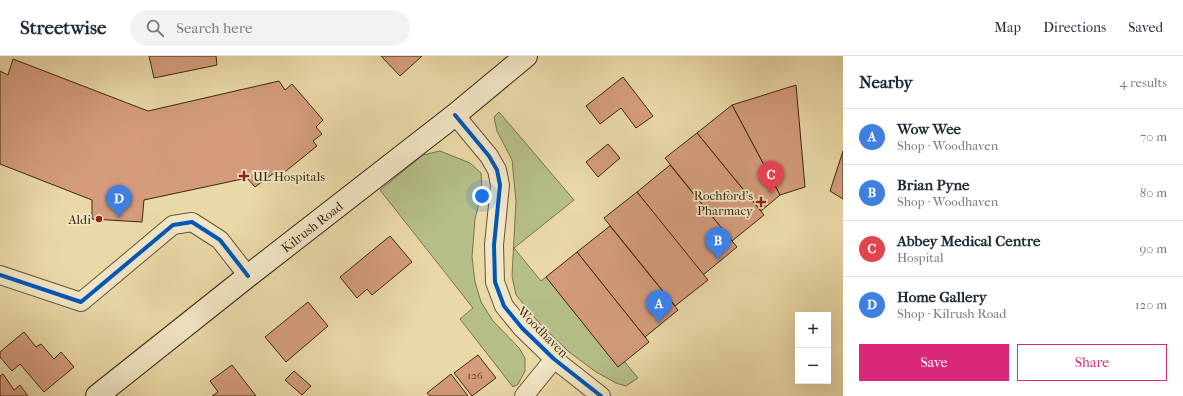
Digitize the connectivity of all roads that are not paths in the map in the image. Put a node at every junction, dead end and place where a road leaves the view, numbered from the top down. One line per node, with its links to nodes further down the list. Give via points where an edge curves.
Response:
1 (526, 56): 2 (main road, Kilrush Road)
2 (455, 115): 4 (main road, Kilrush Road); 5 (street, Woodhaven, via 489,156 497,170 500,185 494,245 495,282 504,306 522,328)
3 (0, 275): 4 (street, via 81,302 173,225 192,222 220,240)
4 (248, 276): 6 (main road, Kilrush Road)
5 (554, 359): 7 (street, Woodhaven); 8 (street, Woodhaven)
6 (96, 396)
7 (524, 396)
8 (601, 396)

